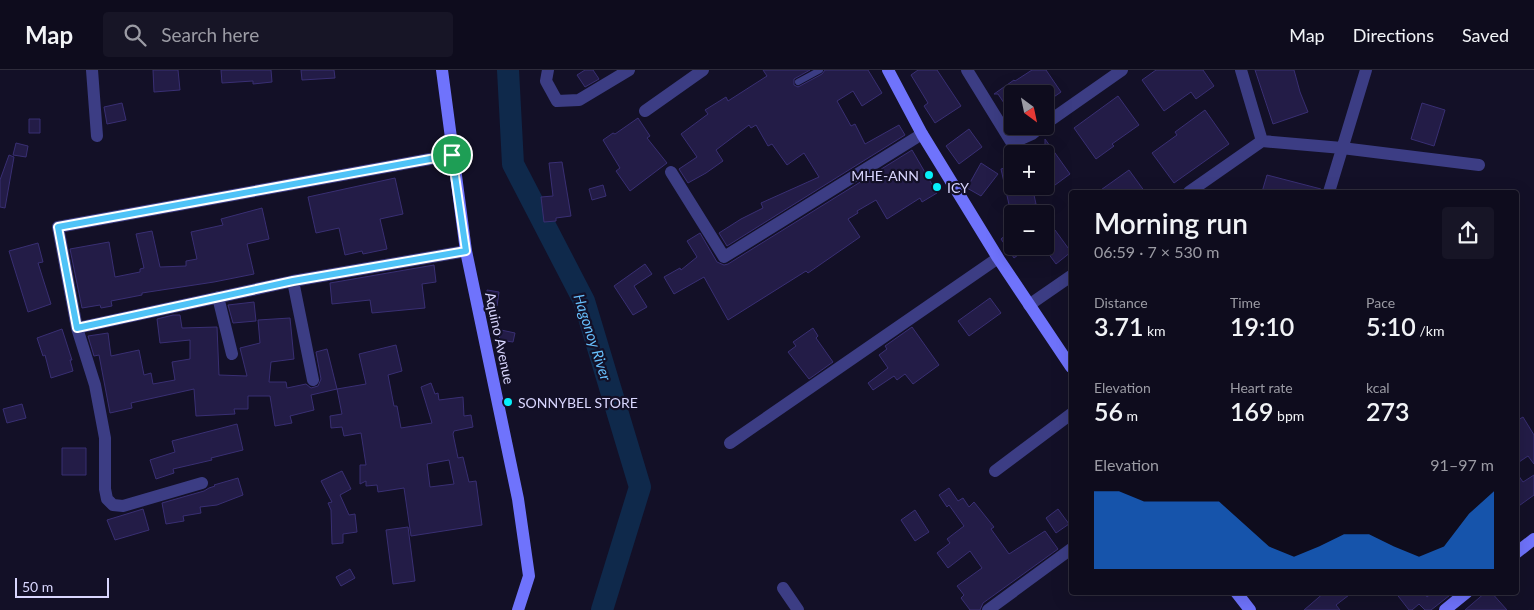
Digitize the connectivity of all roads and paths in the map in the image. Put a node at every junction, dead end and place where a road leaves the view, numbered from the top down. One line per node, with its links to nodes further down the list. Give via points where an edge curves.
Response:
1 (92, 70): 19 (street)
2 (442, 70): 22 (main road, Aquino Avenue)
3 (548, 70): 4 (street, via 546,81 557,101 579,100)
4 (629, 70)
5 (703, 70): 13 (street)
6 (820, 70): 12 (lane)
7 (888, 70): 16 (main road)
8 (967, 70): 15 (street)
9 (1122, 70): 14 (street)
10 (1241, 70): 20 (street)
11 (1366, 70): 21 (street)
12 (798, 82)
13 (645, 111)
14 (1054, 118)
15 (1004, 130)
16 (922, 134): 24 (street, via 724,257); 28 (main road)
17 (1007, 135): 18 (street, via 1012,143)
18 (1030, 135)
19 (97, 136)
20 (1262, 141): 21 (street); 25 (street)
21 (1342, 148): 23 (street); 26 (street)
22 (452, 155): 27 (main road, Aquino Avenue); 33 (street, via 58,227)
23 (1479, 166)
24 (671, 172)
25 (1192, 190)
26 (1330, 190)
27 (466, 251): 30 (street); 47 (main road, Aquino Avenue, via 518,499 529,576)
28 (998, 258): 32 (main road); 38 (street)
29 (1069, 277): 32 (street)
30 (293, 281): 31 (street); 36 (street)
31 (218, 297): 33 (street); 34 (street)
32 (1029, 305): 35 (main road)
33 (77, 328): 40 (street, via 95,385 105,438 107,499 113,505 124,506)
34 (232, 354)
35 (1069, 364)
36 (313, 380)
37 (1069, 416): 39 (street)
38 (730, 443)
39 (995, 471)
40 (202, 484)
41 (1534, 539): 43 (main road)
42 (1069, 550): 49 (street)
43 (1519, 551)
44 (783, 588): 48 (street)
45 (1238, 595): 50 (main road)
46 (1463, 595): 51 (main road)
47 (518, 610)
48 (798, 610)
49 (988, 610)
50 (1250, 610)
51 (1445, 610)

